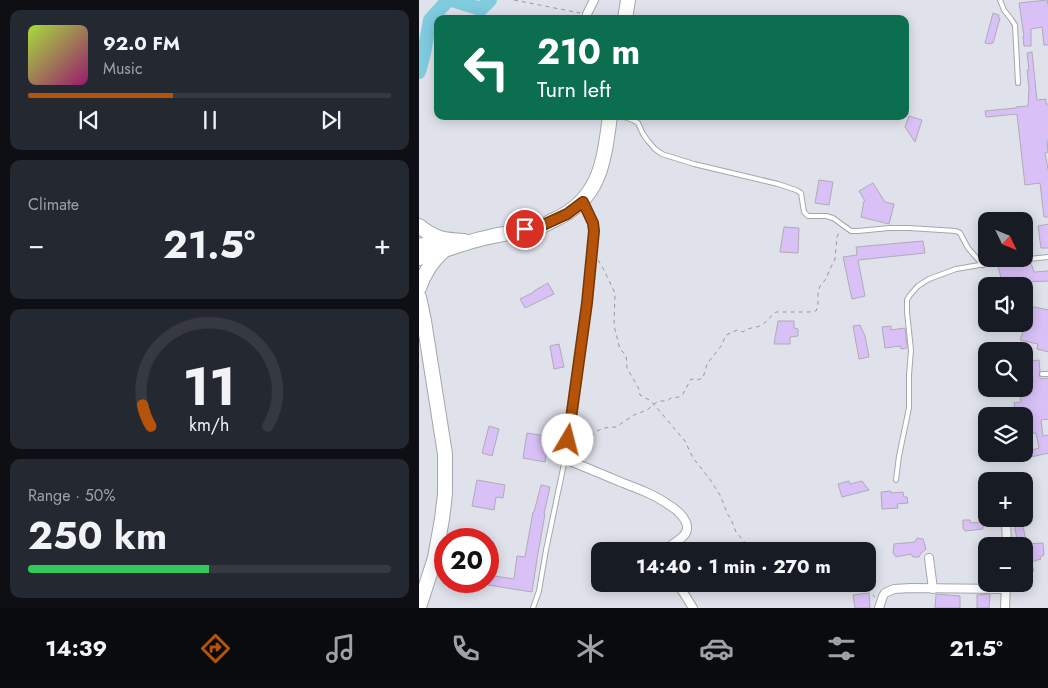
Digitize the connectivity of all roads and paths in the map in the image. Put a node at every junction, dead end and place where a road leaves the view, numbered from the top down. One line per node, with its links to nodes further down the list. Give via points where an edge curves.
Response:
1 (514, 0): 5 (path)
2 (594, 0): 6 (street)
3 (628, 0): 8 (highway)
4 (999, 0): 9 (lane, via 1015,26)
5 (519, 1): 6 (path)
6 (587, 14): 7 (path)
7 (591, 15)
8 (626, 15)
9 (1018, 84)
10 (609, 120): 12 (highway, via 601,170)
11 (633, 120): 13 (lane, via 662,154 796,190 801,193 804,212 808,216 833,218)
12 (583, 202): 16 (highway, via 543,225); 17 (lane, via 593,223)
13 (842, 225): 21 (lane, via 851,231 889,228 956,230); 27 (path, via 835,259 818,291 817,311 776,312 761,326 726,335 707,364 703,378 691,378 683,394)
14 (419, 226): 16 (highway)
15 (419, 246): 16 (highway)
16 (446, 246): 19 (highway); 23 (highway, via 430,264)
17 (592, 251): 27 (path, via 615,293 614,326 627,368 640,395); 28 (lane)
18 (1048, 257): 20 (lane)
19 (419, 258)
20 (1033, 258)
21 (978, 260)
22 (978, 266): 29 (lane, via 956,269 929,279 918,286 907,300 911,350 909,408)
23 (419, 288)
24 (419, 296): 39 (highway, via 445,454 445,494 435,558)
25 (1042, 374): 26 (lane)
26 (1048, 374)
27 (654, 404): 28 (path, via 616,427 604,428 592,435); 31 (path, via 685,440)
28 (569, 460): 30 (street, via 669,505 678,512 687,529); 40 (lane)
29 (895, 480)
30 (675, 542)
31 (745, 542)
32 (929, 558): 34 (street)
33 (978, 588): 34 (street)
34 (933, 589): 38 (street, via 894,589 885,593)
35 (684, 592): 41 (street)
36 (868, 592): 38 (path)
37 (1006, 592): 42 (street)
38 (880, 605)
39 (419, 607)
40 (533, 608)
41 (693, 608)
42 (1005, 608)

